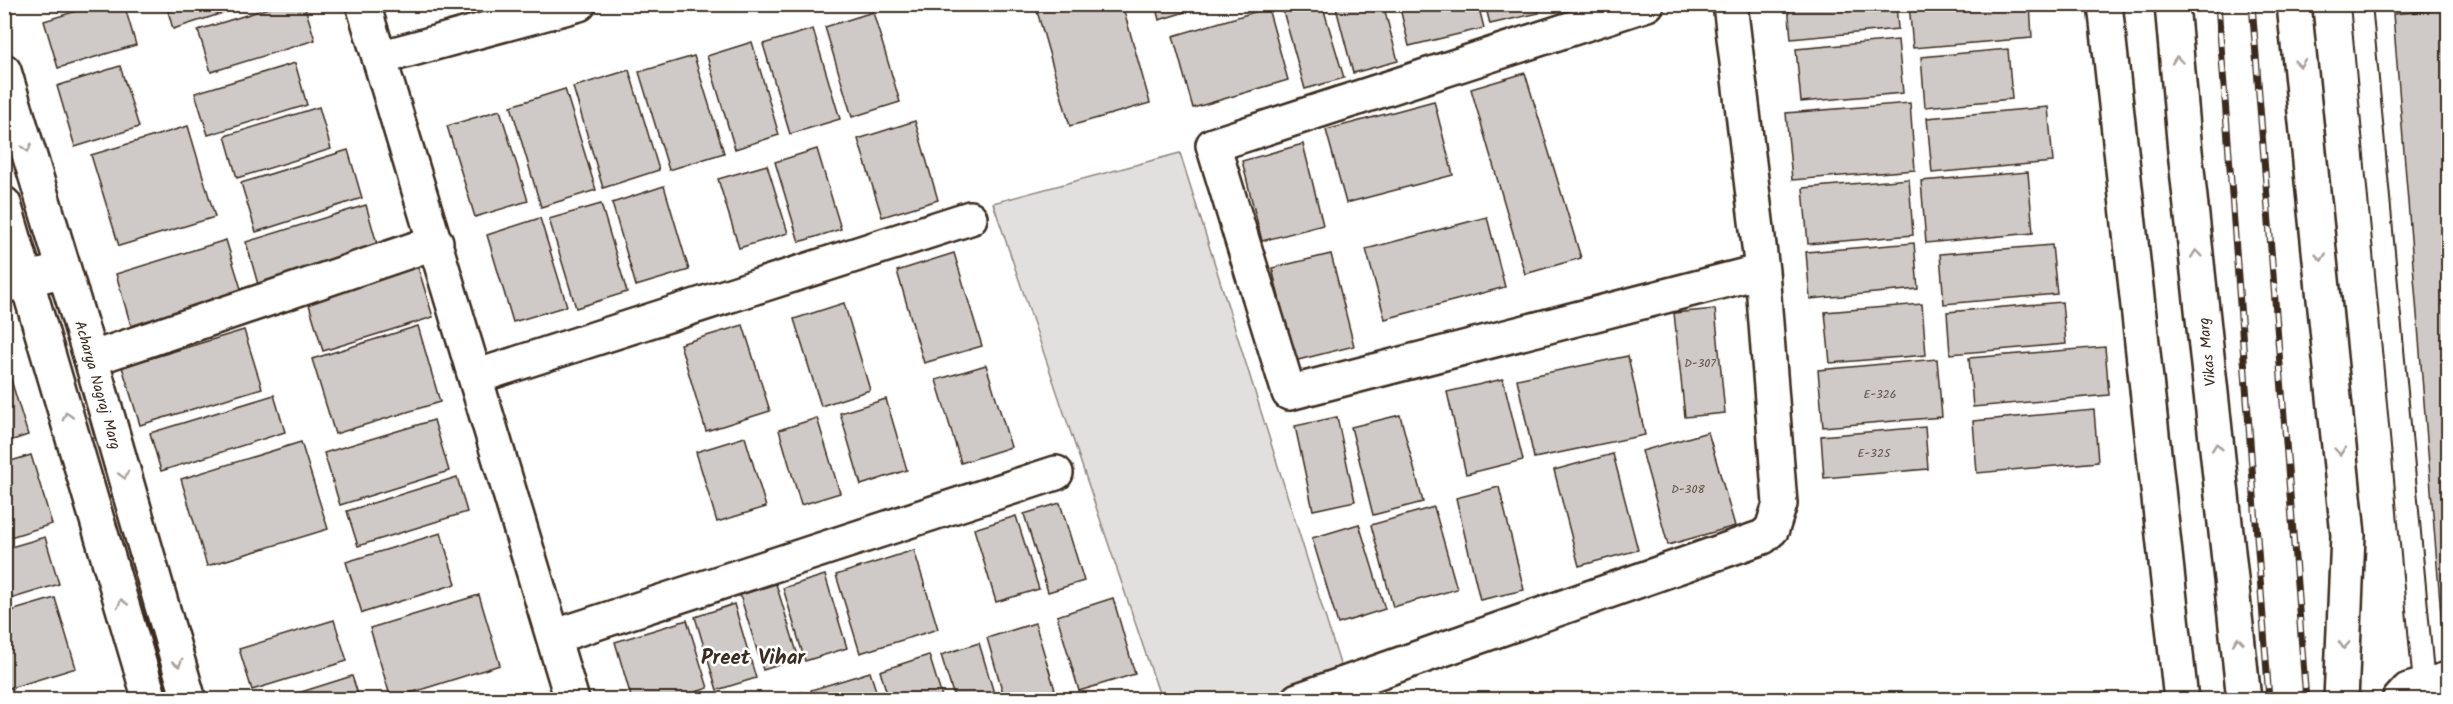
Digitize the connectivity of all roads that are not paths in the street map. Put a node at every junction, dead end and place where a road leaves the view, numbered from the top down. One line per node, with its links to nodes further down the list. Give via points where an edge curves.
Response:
1 (363, 4): 9 (street)
2 (579, 4): 9 (street)
3 (1647, 4): 15 (street, via 1213,145 1288,393)
4 (1730, 4): 15 (street)
5 (2105, 4): 26 (street)
6 (2172, 4): 27 (street, Vikas Marg, one-way to 6)
7 (2294, 4): 28 (street, one-way to 28, via 2348,535)
8 (2361, 4): 21 (lane)
9 (379, 58): 13 (street)
10 (4, 71): 14 (street, Acharya Nagraj Marg, one-way to 14)
11 (4, 204): 16 (street)
12 (970, 218): 18 (street)
13 (436, 242): 17 (street); 18 (street)
14 (63, 270): 16 (street); 17 (street, Acharya Nagraj Marg)
15 (1762, 271): 25 (street, via 1780,504 1772,529 1763,537)
16 (15, 282): 22 (street, one-way to 16)
17 (91, 359): 23 (street, Acharya Nagraj Marg, one-way to 23)
18 (475, 377): 20 (street)
19 (1056, 473): 20 (street)
20 (553, 637): 24 (street)
21 (2424, 691)
22 (150, 699)
23 (189, 699)
24 (572, 699)
25 (1298, 699)
26 (2181, 699)
27 (2244, 699)
28 (2341, 699)

